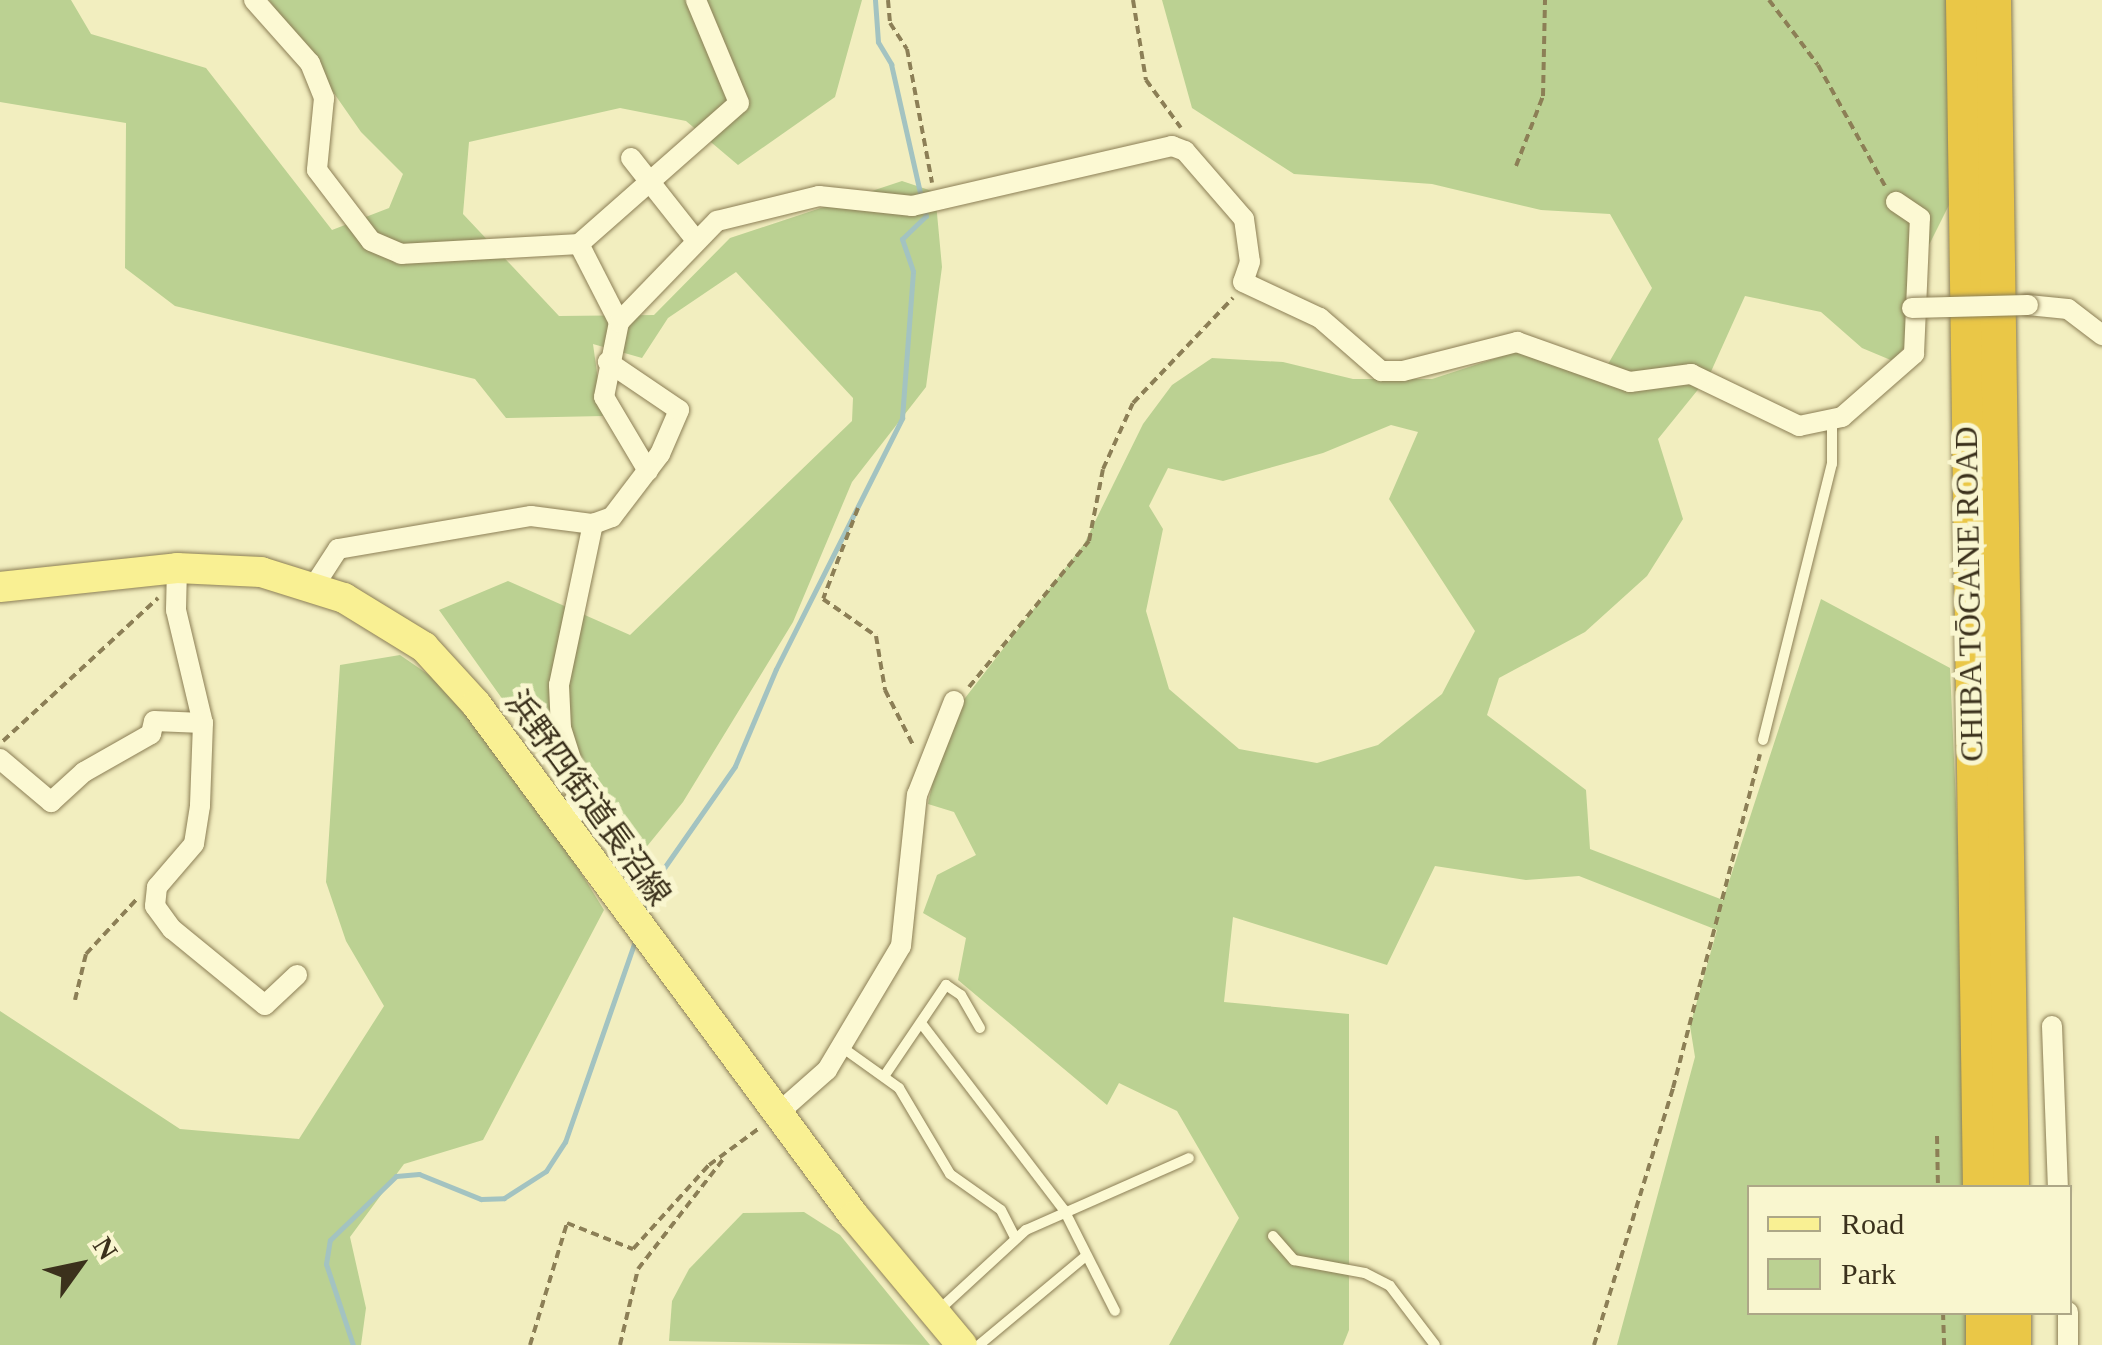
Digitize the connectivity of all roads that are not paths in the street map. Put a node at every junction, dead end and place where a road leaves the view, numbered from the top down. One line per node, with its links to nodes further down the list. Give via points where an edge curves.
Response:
1 (254, 0): 9 (street, via 310,63 324,98 317,170 371,241 401,254)
2 (696, 0): 6 (street, via 739,103)
3 (1963, 0): 33 (highway, CHIBA TŌGANE ROAD)
4 (1993, 0): 34 (highway, CHIBA TŌGANE ROAD)
5 (631, 158): 6 (street)
6 (649, 186): 8 (street); 9 (street)
7 (1896, 202): 10 (street, via 1920,218)
8 (695, 238): 11 (street); 14 (street, via 717,221 818,196 887,208 1172,146 1185,151 1244,219 1250,262 1243,282 1320,318 1382,370 1403,371 1517,342 1541,346 1607,378 1630,382 1691,374 1798,426)
9 (579, 244): 11 (street)
10 (1912, 308): 12 (street, bridge, via 2068,309); 14 (street, via 1914,354)
11 (619, 322): 13 (street)
12 (2102, 335)
13 (608, 362): 15 (street, via 604,396); 15 (street, via 678,410)
14 (1832, 422): 22 (lane, via 1832,464)
15 (648, 471): 16 (street, via 612,517)
16 (593, 524): 18 (street, via 531,516 338,549); 24 (street, via 560,685 561,728 577,778 576,811)
17 (175, 576): 18 (main road, 浜野四街道長沼線, via 260,572); 19 (main road, 浜野四街道長沼線); 21 (street)
18 (314, 586): 24 (main road, 浜野四街道長沼線, via 370,611 424,648 476,704)
19 (0, 587)
20 (954, 701): 29 (street, via 918,795 901,946)
21 (203, 723): 23 (street, via 154,721 151,734 84,772 51,802); 25 (street, via 194,844 157,887 155,906 172,929 264,1005)
22 (1763, 740)
23 (0, 759)
24 (566, 828): 31 (main road, 浜野四街道長沼線)
25 (297, 975)
26 (920, 1023): 28 (lane, via 946,985 961,995); 30 (lane); 36 (lane)
27 (2052, 1026): 35 (street)
28 (980, 1028)
29 (843, 1048): 30 (lane); 31 (street)
30 (885, 1075): 38 (lane, via 950,1174 1001,1210)
31 (776, 1115): 41 (main road, 浜野四街道長沼線)
32 (1189, 1158): 36 (lane)
33 (1980, 1185)
34 (2011, 1185)
35 (2058, 1185)
36 (1064, 1210): 38 (lane); 39 (lane)
37 (1273, 1236): 47 (lane, via 1294,1260 1366,1273 1390,1286)
38 (1015, 1238): 41 (lane)
39 (1086, 1256): 40 (lane); 46 (lane)
40 (1116, 1311)
41 (935, 1313): 45 (main road, 浜野四街道長沼線)
42 (1983, 1315): 48 (highway)
43 (2012, 1315): 49 (highway)
44 (2068, 1315): 50 (street)
45 (962, 1345)
46 (979, 1345)
47 (1435, 1345)
48 (1984, 1345)
49 (2013, 1345)
50 (2068, 1345)

